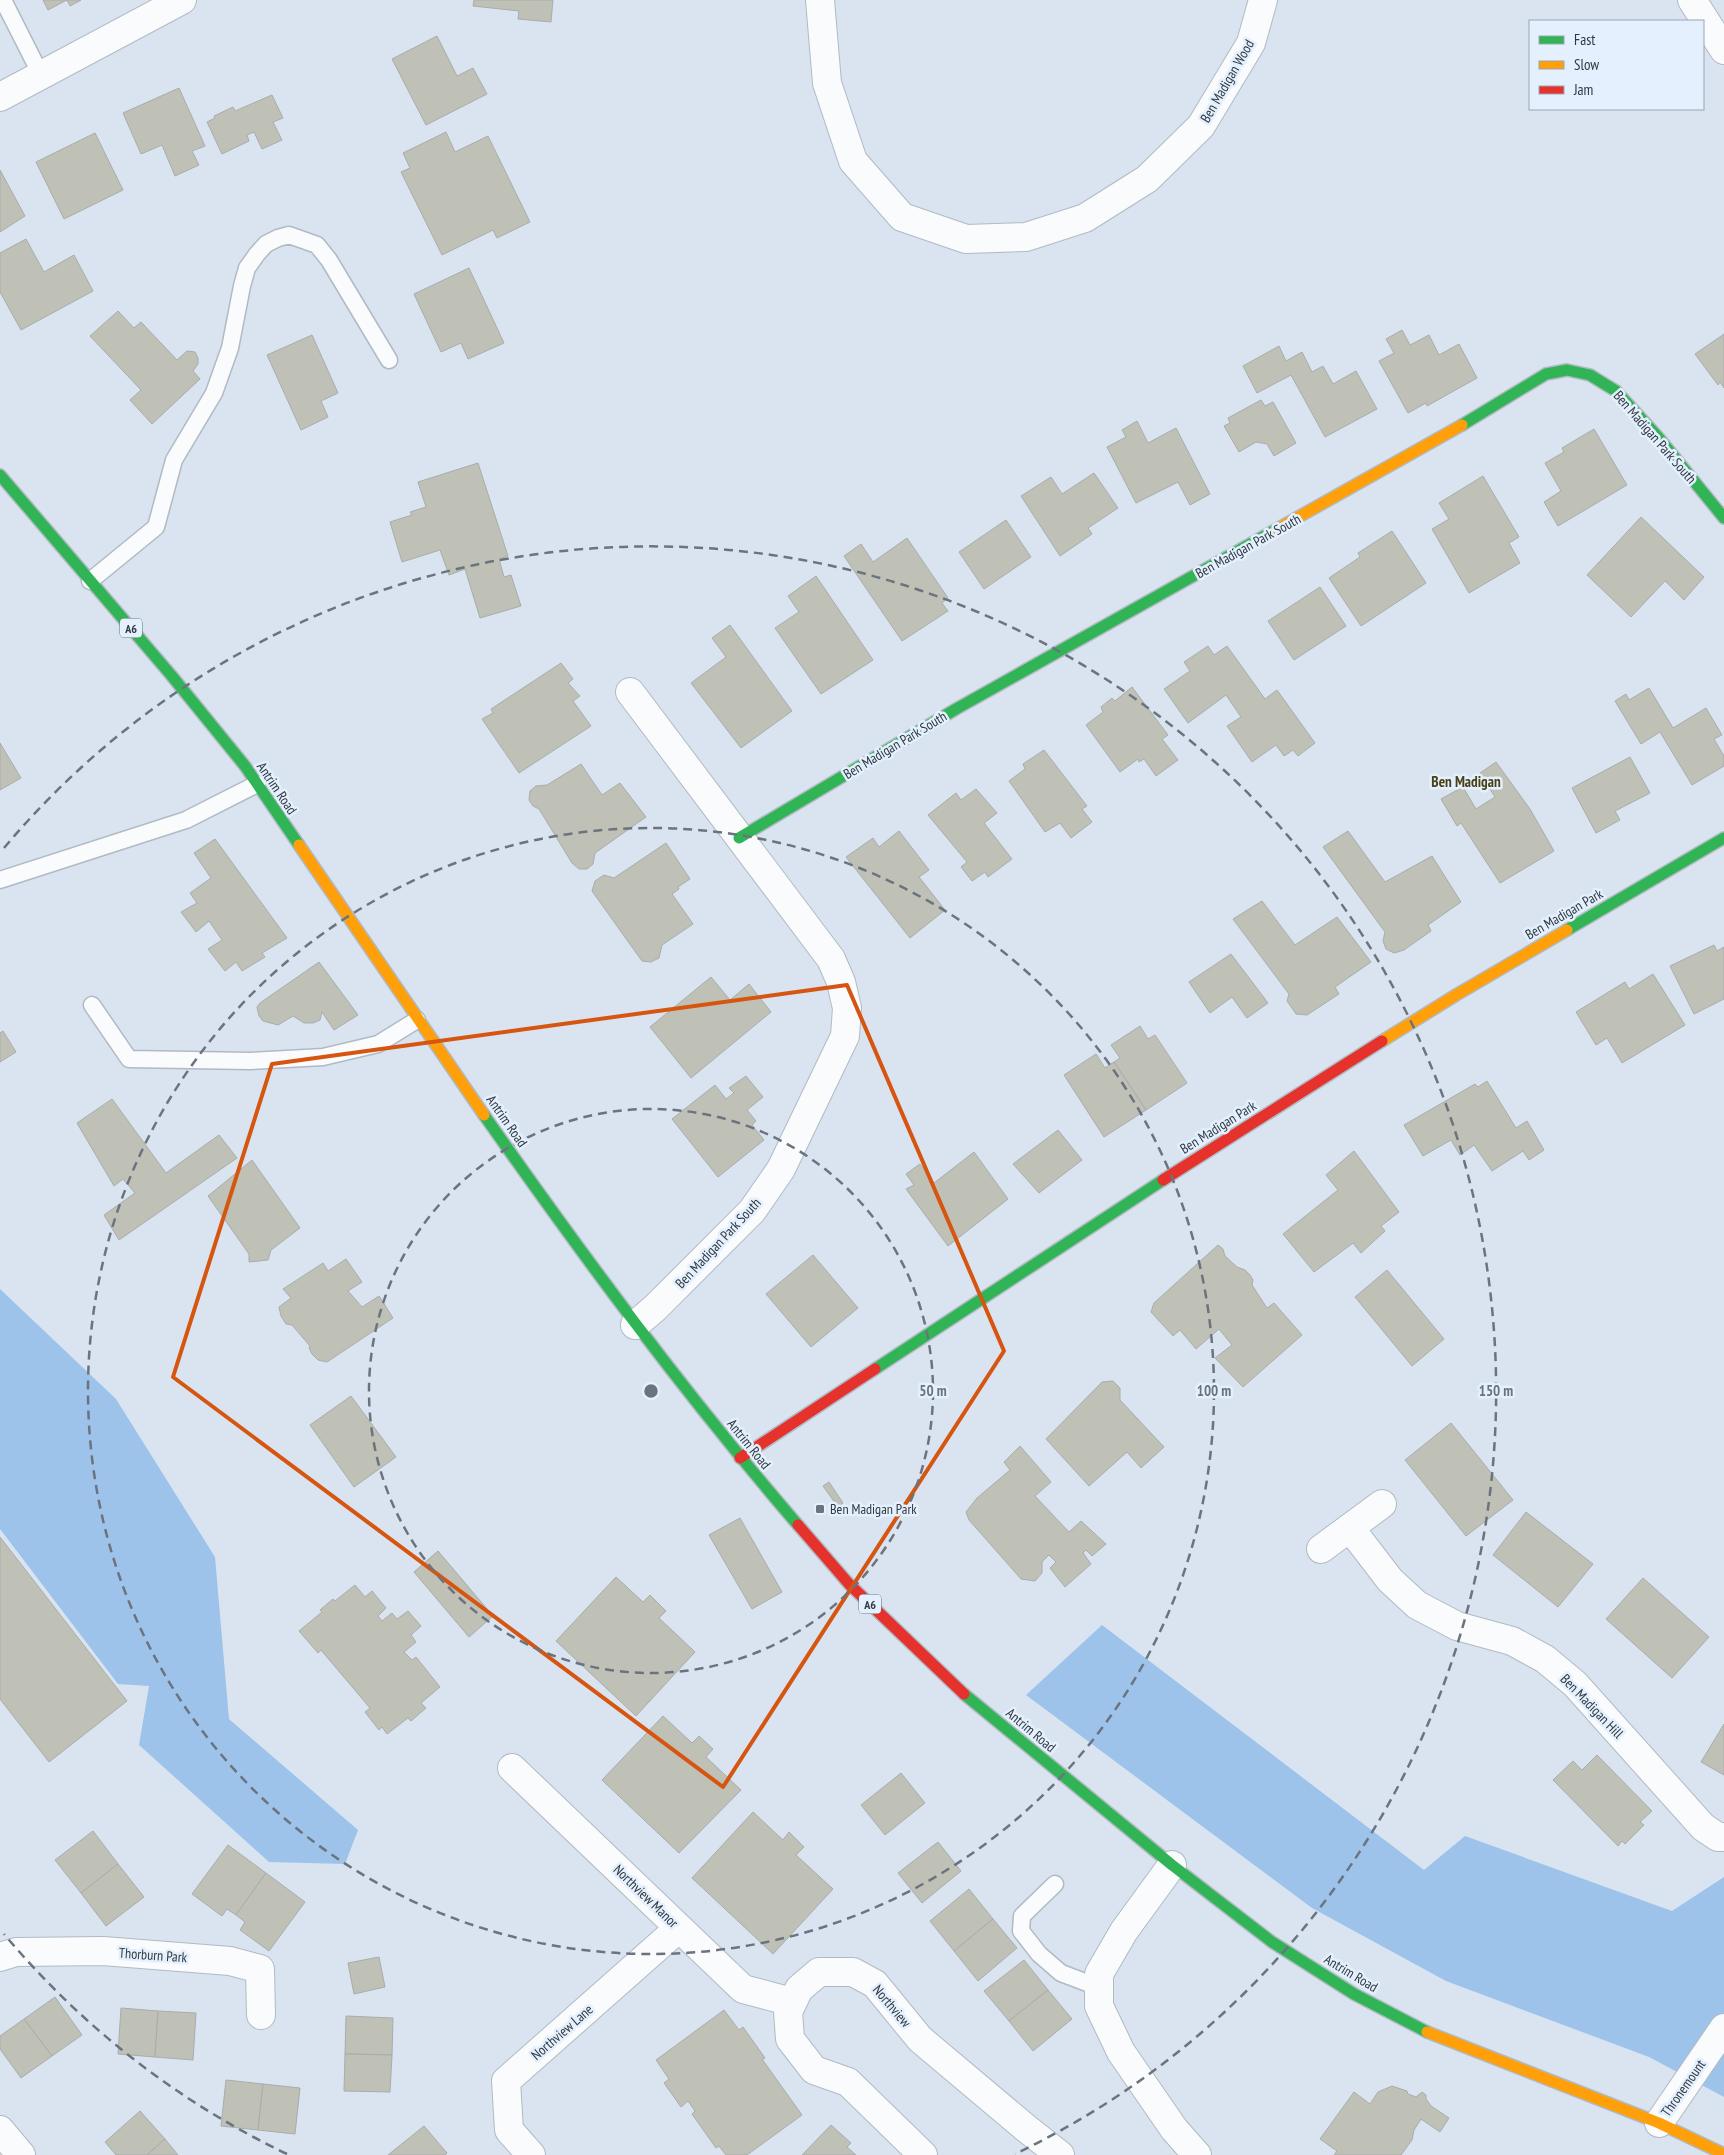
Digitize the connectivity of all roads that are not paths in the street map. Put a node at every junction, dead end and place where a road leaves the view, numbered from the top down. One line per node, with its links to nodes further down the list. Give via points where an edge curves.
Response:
1 (3, 0): 7 (lane)
2 (182, 0): 7 (street)
3 (820, 0): 4 (street, Ben Madigan Wood, via 827,83 853,161 902,217 966,239 1026,237 1085,218 1147,179 1201,126 1251,43)
4 (1263, 0)
5 (1692, 0): 6 (street)
6 (1724, 50)
7 (41, 75): 8 (street)
8 (0, 97)
9 (389, 360): 12 (lane, via 318,245 289,235 266,244 247,268 230,348 214,393 174,460 156,527)
10 (0, 475): 12 (main road, Antrim Road / A6)
11 (1724, 518): 15 (main road, Ben Madigan Park South, via 1616,390 1590,375 1566,370 1546,374 1432,443 956,709)
12 (90, 581): 14 (main road, Antrim Road / A6, via 171,675)
13 (630, 692): 15 (street, Ben Madigan Park South)
14 (257, 784): 17 (lane, via 186,820); 19 (main road, Antrim Road / A6)
15 (739, 838): 20 (street, Ben Madigan Park South, via 831,959 847,1008 845,1036 781,1169 752,1212)
16 (1724, 838): 21 (main road, Ben Madigan Park, via 1456,994 1179,1169)
17 (0, 880)
18 (92, 1005): 19 (lane, via 129,1059 250,1061 323,1057 378,1044)
19 (417, 1020): 20 (main road, Antrim Road / A6)
20 (635, 1325): 21 (main road, Antrim Road / A6)
21 (740, 1458): 27 (main road, Antrim Road / A6, via 850,1584 970,1698)
22 (1382, 1504): 23 (street)
23 (1350, 1528): 24 (street); 26 (street, Ben Madigan Hill, via 1390,1580 1417,1605 1456,1626 1512,1641 1552,1665 1575,1684 1703,1827)
24 (1321, 1549)
25 (512, 1768): 29 (street, Northview Manor)
26 (1724, 1838)
27 (1172, 1865): 31 (street, via 1108,1956 1099,1974); 35 (main road, Antrim Road / A6, via 1272,1942 1354,1994 1426,2032)
28 (1055, 1884): 31 (lane, via 1022,1916 1021,1931 1039,1954 1061,1973)
29 (679, 1928): 32 (street, Northview Manor, via 742,1989); 39 (street, Northview Lane, via 506,2081 509,2130)
30 (0, 1957): 33 (street, Thorburn Park, via 16,1952 103,1951 230,1961 260,1969)
31 (1098, 1987): 42 (street, via 1099,2006 1121,2052 1174,2129)
32 (792, 2002): 40 (street, via 788,2012 790,2039 814,2070 848,2082); 41 (street, Northview, via 799,1989 819,1972 853,1972 876,1984 920,2039)
33 (261, 2015)
34 (1724, 2028): 35 (street, Thronemount)
35 (1659, 2123): 37 (main road, Antrim Road / A6)
36 (0, 2130): 38 (street)
37 (1724, 2154)
38 (21, 2155)
39 (531, 2155)
40 (923, 2155)
41 (1060, 2155)
42 (1197, 2155)

